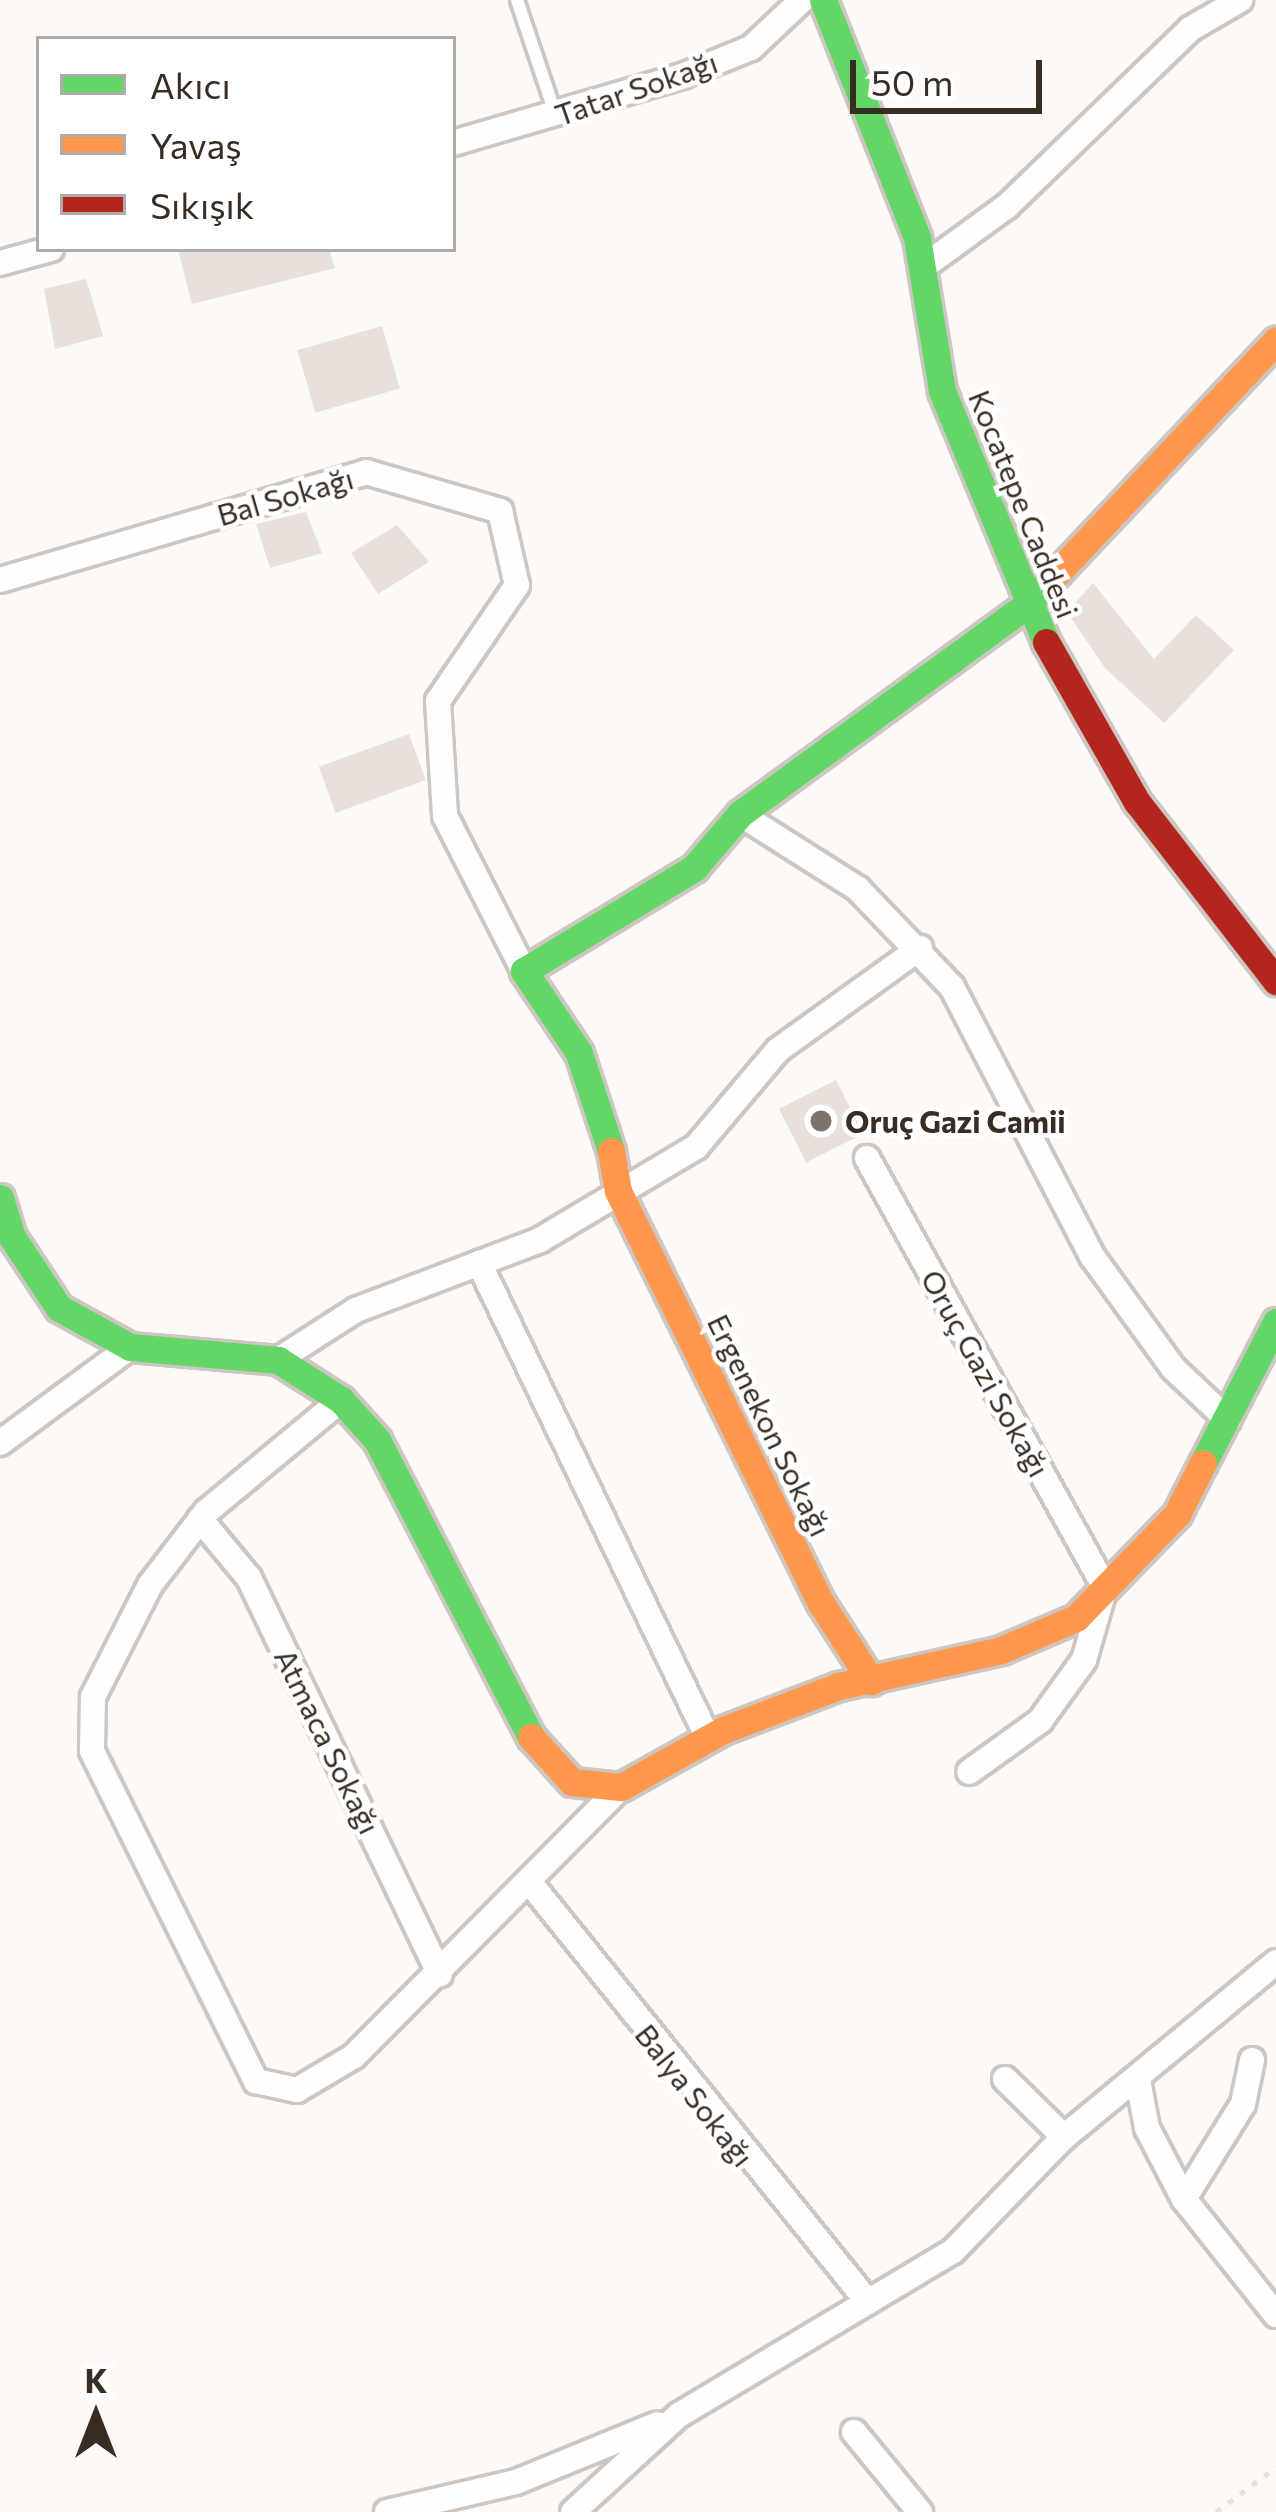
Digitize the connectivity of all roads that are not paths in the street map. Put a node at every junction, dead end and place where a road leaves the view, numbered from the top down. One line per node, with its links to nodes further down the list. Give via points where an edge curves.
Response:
1 (517, 0): 5 (lane)
2 (802, 0): 5 (street, Tatar Sokağı, via 751,48)
3 (823, 0): 9 (street, Kocatepe Caddesi)
4 (1240, 0): 9 (street, via 1190,29 1007,206)
5 (556, 117): 6 (street, Tatar Sokağı)
6 (456, 142)
7 (41, 252): 8 (street)
8 (0, 263)
9 (922, 268): 12 (street, Kocatepe Caddesi, via 942,391)
10 (1276, 341): 12 (street)
11 (0, 580): 16 (street, Bal Sokağı, via 366,472 500,511 517,585 438,701 445,816)
12 (1025, 606): 13 (street); 15 (street, Kocatepe Caddesi, via 1137,802)
13 (740, 814): 14 (street, via 858,889); 16 (street, via 694,868)
14 (920, 948): 18 (street, via 778,1050 696,1147); 25 (street, via 952,987 1092,1256 1173,1368)
15 (1270, 963)
16 (524, 970): 18 (street, Ergenekon Sokağı, via 579,1053 604,1112)
17 (867, 1158): 28 (street, Oruç Gazi Sokağı)
18 (619, 1191): 20 (street, via 540,1240); 29 (street, Ergenekon Sokağı, via 820,1604)
19 (0, 1198): 22 (street, via 12,1237 59,1308)
20 (479, 1263): 23 (street, via 356,1310); 30 (street)
21 (1276, 1322): 25 (street)
22 (130, 1347): 23 (street); 26 (street)
23 (278, 1360): 24 (street)
24 (341, 1400): 27 (street, via 235,1480); 32 (street, via 377,1440 539,1752 572,1782)
25 (1228, 1420): 28 (street, via 1177,1514)
26 (0, 1443)
27 (200, 1519): 35 (street, Atmaca Sokağı, via 249,1578); 35 (street, via 108,1657 93,1697 92,1751 256,2081 297,2090 355,2056)
28 (1105, 1587): 29 (street, via 1076,1618 1000,1650); 31 (street, via 1084,1660 1040,1721)
29 (872, 1681): 30 (street)
30 (708, 1738): 32 (street)
31 (969, 1772)
32 (621, 1787): 33 (street)
33 (530, 1883): 35 (street); 41 (street, Balya Sokağı)
34 (1276, 1962): 38 (street)
35 (440, 1973)
36 (1252, 2060): 40 (street, via 1243,2104)
37 (1005, 2079): 39 (street)
38 (1138, 2080): 39 (street); 40 (street, via 1147,2128)
39 (1064, 2137): 41 (street, via 952,2251)
40 (1184, 2199): 42 (street)
41 (868, 2302): 43 (street)
42 (1276, 2315)
43 (679, 2416): 45 (street, via 516,2482); 46 (street)
44 (854, 2432): 47 (street)
45 (387, 2512)
46 (573, 2512)
47 (920, 2512)

